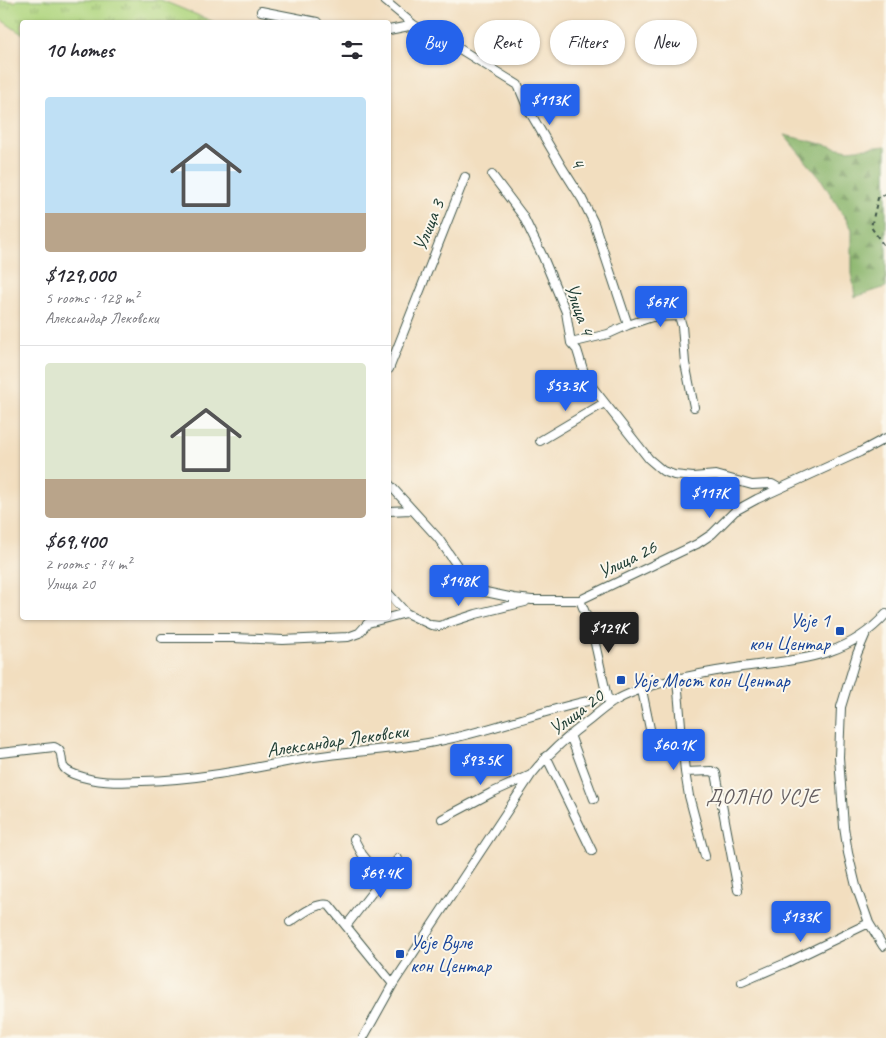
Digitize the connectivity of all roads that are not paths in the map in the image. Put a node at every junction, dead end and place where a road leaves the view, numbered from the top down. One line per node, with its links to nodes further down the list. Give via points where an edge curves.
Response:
1 (384, 0): 4 (street, 4)
2 (261, 11): 3 (street)
3 (307, 20)
4 (409, 20)
5 (406, 26): 6 (street)
6 (391, 30)
7 (464, 52): 10 (street, 4, via 518,85 528,109 594,223)
8 (492, 175): 11 (street, Улица 4, via 523,216 543,257 566,312)
9 (466, 177): 12 (street, Улица 3)
10 (628, 325): 11 (street, via 608,334); 14 (street, via 652,317 679,316)
11 (571, 342): 13 (street, Улица 4, via 577,350 586,379)
12 (391, 364)
13 (604, 403): 16 (street); 18 (street, Улица 4, via 663,471 693,477 716,475 752,485 772,484)
14 (694, 408)
15 (886, 438): 18 (street, Улица 26)
16 (540, 441)
17 (391, 486): 19 (street)
18 (779, 488): 23 (street, Улица 26, via 735,511 697,544)
19 (411, 510): 20 (street); 22 (street, via 438,538 476,590)
20 (391, 512)
21 (391, 596): 24 (street)
22 (532, 600): 23 (street, Улица 26); 24 (street, via 439,626)
23 (580, 600): 32 (street, via 588,617)
24 (406, 613): 26 (street)
25 (886, 614): 28 (street, Улица 20)
26 (391, 617)
27 (379, 620): 29 (street, via 368,623 348,637 283,640)
28 (866, 633): 30 (street, Улица 20, via 822,655); 48 (street, via 841,707 839,756 848,853)
29 (162, 638)
30 (677, 679): 31 (street, Улица 20); 37 (street)
31 (642, 690): 32 (street, Улица 20); 33 (street)
32 (610, 699): 34 (street, Улица 20); 35 (street, Александар Лековски, via 582,701 437,742 159,781 102,782 74,773 66,770 62,754 54,747)
33 (650, 730)
34 (570, 735): 36 (street, Улица 20); 39 (street)
35 (0, 753)
36 (546, 756): 38 (street, Улица 20); 42 (street)
37 (685, 772): 43 (street); 46 (street, via 716,773)
38 (531, 775): 40 (street); 52 (street, Улица 20)
39 (594, 799)
40 (442, 819)
41 (354, 839): 45 (street)
42 (592, 851)
43 (705, 856)
44 (398, 859): 45 (street)
45 (382, 879): 49 (street)
46 (738, 890)
47 (290, 922): 49 (street, via 323,904 329,905)
48 (869, 923): 50 (street); 51 (street)
49 (346, 926): 52 (street)
50 (883, 946)
51 (742, 982)
52 (394, 984): 53 (street, Улица 20)
53 (363, 1038)

